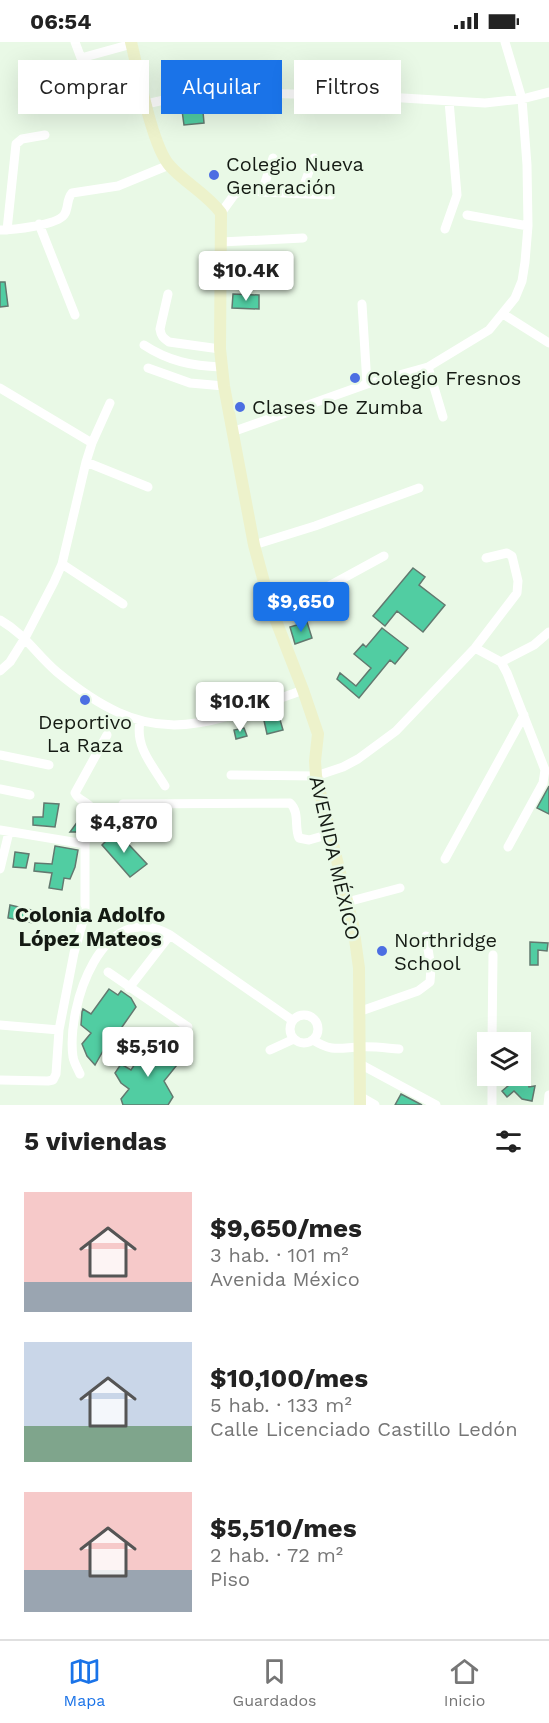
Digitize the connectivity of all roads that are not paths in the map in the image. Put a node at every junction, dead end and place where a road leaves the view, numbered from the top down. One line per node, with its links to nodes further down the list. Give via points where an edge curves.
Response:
1 (75, 42): 3 (street, via 81,58)
2 (505, 42): 6 (street)
3 (131, 43): 4 (main road)
4 (135, 60)
5 (549, 92): 6 (street)
6 (522, 99): 7 (street); 20 (street)
7 (448, 101): 8 (street, via 214,92); 22 (street, via 457,195)
8 (149, 103)
9 (149, 113): 13 (main road)
10 (45, 135): 21 (street, via 21,139 16,144)
11 (273, 158): 14 (street)
12 (314, 158): 15 (street)
13 (169, 165): 17 (main road); 19 (street, via 117,186 72,193 61,219)
14 (262, 192): 15 (street); 17 (street, via 240,191)
15 (301, 194): 16 (street)
16 (331, 195)
17 (221, 213): 24 (main road, AVENIDA MÉXICO)
18 (467, 215): 20 (street)
19 (39, 224): 21 (street); 28 (street)
20 (528, 226): 27 (street, via 522,281)
21 (4, 230)
22 (445, 230)
23 (303, 238): 24 (street)
24 (221, 242): 31 (main road, AVENIDA MÉXICO)
25 (168, 294): 31 (street, via 160,335 169,342)
26 (362, 303): 35 (street)
27 (503, 314): 29 (street); 33 (street, via 489,330)
28 (75, 315)
29 (549, 344)
30 (144, 345): 32 (street, via 174,361)
31 (220, 349): 32 (main road, AVENIDA MÉXICO)
32 (220, 367): 36 (main road, AVENIDA MÉXICO)
33 (428, 367): 35 (street); 39 (street)
34 (148, 368): 36 (street, via 190,384)
35 (368, 384): 40 (street)
36 (224, 386): 40 (main road, AVENIDA MÉXICO)
37 (0, 388): 41 (street)
38 (110, 403): 41 (street)
39 (443, 417)
40 (232, 432): 45 (main road, AVENIDA MÉXICO)
41 (92, 443): 42 (street)
42 (86, 462): 43 (street); 48 (street)
43 (148, 487)
44 (419, 489): 45 (street)
45 (254, 545): 50 (main road, AVENIDA MÉXICO)
46 (384, 556): 50 (street, via 312,595)
47 (486, 558): 54 (street, via 510,554 519,586)
48 (62, 564): 49 (street); 53 (street)
49 (123, 604)
50 (271, 608): 57 (main road, AVENIDA MÉXICO)
51 (0, 620): 53 (street)
52 (549, 632): 55 (street, via 534,645)
53 (25, 638): 56 (street); 59 (street, via 55,671 79,689)
54 (475, 648): 55 (street); 64 (street, via 396,731 358,759)
55 (501, 662): 58 (street)
56 (0, 671)
57 (303, 690): 59 (street, via 204,723 159,726); 64 (main road, AVENIDA MÉXICO, via 318,734)
58 (524, 715): 72 (street, via 545,770 543,783); 73 (street)
59 (140, 722): 65 (street, via 140,745)
60 (107, 735): 71 (street, via 75,793 92,810)
61 (0, 755): 62 (street)
62 (49, 765)
63 (231, 776): 64 (street)
64 (316, 776): 70 (main road, AVENIDA MÉXICO)
65 (165, 786)
66 (0, 789): 67 (street)
67 (30, 795)
68 (123, 804): 70 (street, via 290,803 296,812 299,838 309,840)
69 (4, 831): 71 (street); 74 (street)
70 (330, 834): 76 (main road, AVENIDA MÉXICO)
71 (86, 844): 86 (street, via 85,914)
72 (508, 847)
73 (445, 859)
74 (0, 869)
75 (400, 888): 76 (street)
76 (347, 902): 82 (main road, AVENIDA MÉXICO, via 359,968)
77 (170, 935): 81 (street); 83 (street); 94 (street, via 159,928 134,927 112,938 96,958 76,1011 73,1033 73,1059)
78 (426, 936): 82 (street, via 430,982 418,991)
79 (493, 955): 87 (street)
80 (108, 972): 81 (street)
81 (129, 988): 85 (street)
82 (361, 1011): 90 (main road, AVENIDA MÉXICO)
83 (292, 1020): 88 (street, via 290,1033); 89 (street, via 304,1014 311,1016 319,1028)
84 (0, 1025): 86 (street)
85 (188, 1027)
86 (59, 1030): 95 (street, via 53,1080)
87 (492, 1032)
88 (294, 1039): 89 (street, via 306,1043); 92 (street)
89 (313, 1040): 90 (street, via 325,1048)
90 (360, 1047): 91 (street); 93 (main road, AVENIDA MÉXICO)
91 (399, 1049)
92 (270, 1050)
93 (360, 1064): 98 (main road, AVENIDA MÉXICO); 100 (street)
94 (81, 1074)
95 (0, 1080)
96 (492, 1086): 101 (street)
97 (549, 1095): 102 (street)
98 (361, 1101): 99 (street)
99 (375, 1105)
100 (436, 1105)
101 (492, 1105)
102 (548, 1105)

